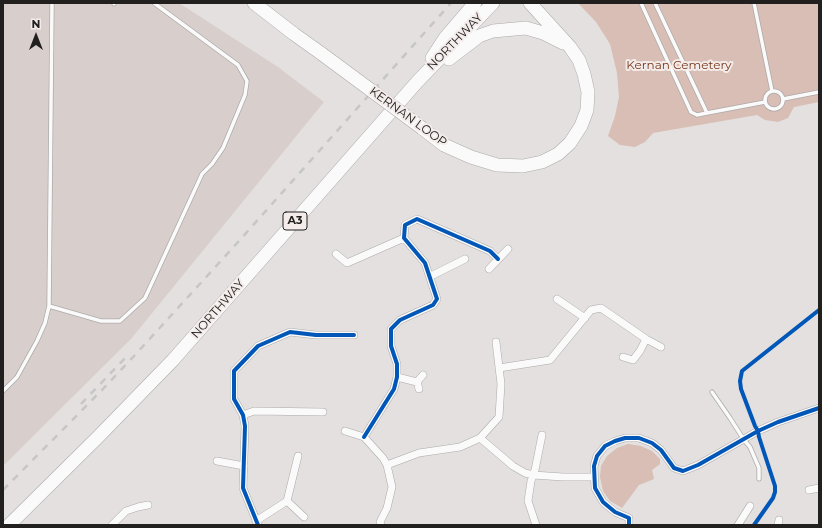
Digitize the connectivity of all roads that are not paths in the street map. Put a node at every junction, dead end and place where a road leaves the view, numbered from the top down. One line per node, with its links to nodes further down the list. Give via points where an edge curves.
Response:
1 (52, 3): 28 (lane)
2 (154, 3): 28 (lane, via 238,65 247,81 245,96 223,148 196,184 145,298 120,321 101,321)
3 (254, 3): 12 (highway, KERNAN LOOP, bridge, via 444,144 471,157 497,165 523,166 542,162 558,154 570,143 581,126 588,110 588,92 579,60)
4 (475, 3): 13 (highway, NORTHWAY / A3)
5 (487, 3): 13 (highway)
6 (494, 3): 14 (highway, NORTHWAY / A3)
7 (530, 3): 11 (highway, KERNAN LOOP)
8 (641, 3): 19 (lane, via 691,112 697,115)
9 (655, 3): 19 (lane)
10 (754, 3): 15 (lane)
11 (540, 8): 12 (highway, KERNAN LOOP)
12 (570, 46): 14 (highway, A3, via 526,28 492,31 479,36)
13 (433, 56): 14 (highway, NORTHWAY / A3)
14 (417, 82): 62 (highway, NORTHWAY / A3, via 173,360)
15 (772, 91): 17 (lane, via 780,93); 18 (lane, via 767,94)
16 (819, 92): 17 (lane)
17 (782, 99): 18 (lane, via 781,104 774,109 768,107)
18 (765, 102): 19 (lane)
19 (707, 113)
20 (404, 238): 22 (street, via 347,263); 24 (street, via 405,225 417,219 490,252); 26 (street, via 425,263)
21 (508, 249): 24 (street)
22 (336, 254)
23 (465, 259): 26 (street)
24 (498, 260): 25 (street)
25 (489, 269)
26 (430, 276): 37 (street, via 438,299 433,305 400,320 391,329 391,346 397,364)
27 (557, 299): 29 (street)
28 (49, 306): 38 (lane, via 38,341 17,377)
29 (585, 318): 31 (street, via 592,310 601,308); 35 (street, via 550,360)
30 (354, 335): 42 (street, via 290,332 258,346 234,371 234,399)
31 (646, 340): 33 (street); 34 (street, via 633,360)
32 (496, 342): 35 (street)
33 (661, 347)
34 (623, 357)
35 (499, 368): 46 (street, via 499,417)
36 (423, 375): 37 (street, via 418,385)
37 (397, 376): 45 (street, via 394,389)
38 (3, 391)
39 (712, 392): 47 (lane)
40 (819, 408): 47 (street, via 778,422)
41 (323, 412): 42 (street, via 254,411)
42 (243, 415): 51 (street)
43 (345, 431): 45 (street)
44 (542, 435): 52 (street)
45 (364, 437): 50 (street)
46 (480, 438): 50 (street, via 460,447 419,453); 52 (street, via 513,466)
47 (744, 440): 53 (street, via 683,471 674,468 661,450 652,443 638,438 626,438 605,446 597,456); 54 (lane, via 759,468)
48 (298, 456): 57 (street)
49 (217, 460): 51 (street)
50 (387, 465): 64 (street, via 392,488)
51 (244, 466): 61 (street, via 243,488)
52 (533, 475): 53 (street); 65 (street, via 528,501)
53 (593, 477): 66 (street, via 595,488 603,502 629,518)
54 (759, 479)
55 (819, 488): 56 (street)
56 (809, 490)
57 (287, 501): 60 (street); 61 (street)
58 (148, 505): 63 (street, via 126,511)
59 (750, 506): 67 (street)
60 (304, 517)
61 (257, 523)
62 (9, 525)
63 (112, 525)
64 (381, 525)
65 (536, 525)
66 (629, 525)
67 (738, 525)

